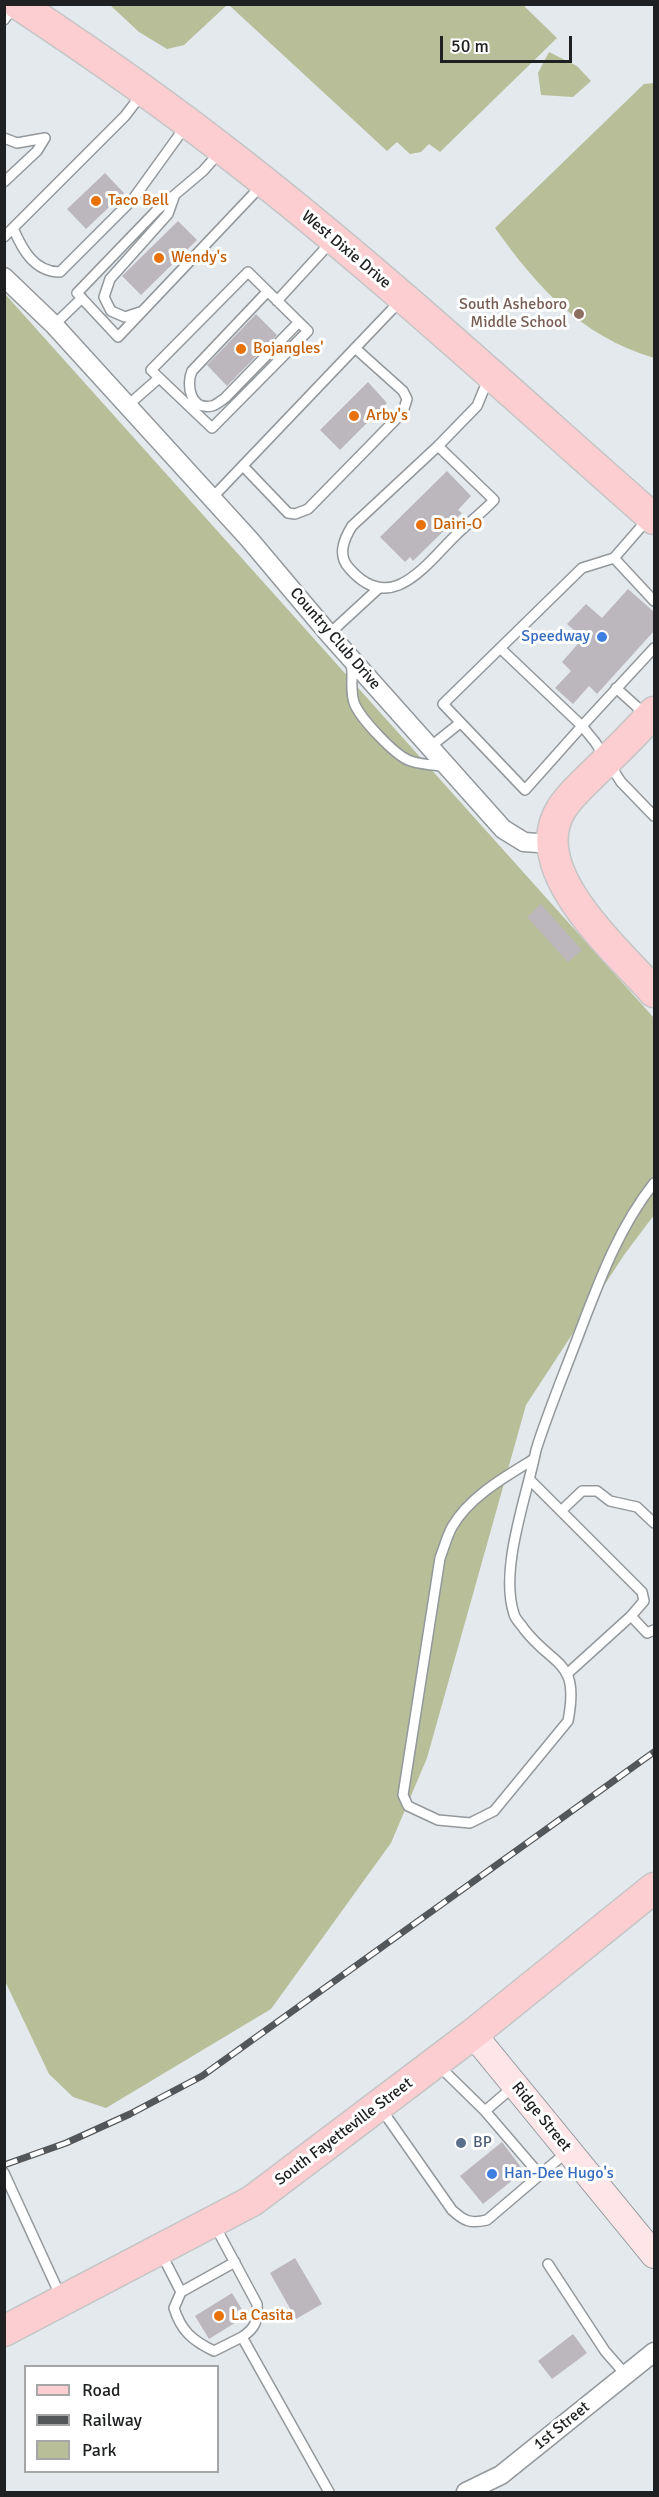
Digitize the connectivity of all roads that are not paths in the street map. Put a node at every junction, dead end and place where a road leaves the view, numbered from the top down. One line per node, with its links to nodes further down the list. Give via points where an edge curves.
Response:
1 (17, 4): 2 (lane); 3 (main road, West Dixie Drive)
2 (4, 20)
3 (144, 90): 4 (main road, West Dixie Drive); 10 (lane, via 125,116)
4 (188, 124): 6 (main road, West Dixie Drive); 10 (lane, via 133,199 60,272 41,268 28,256)
5 (4, 138): 7 (lane, via 16,143 45,138 37,152)
6 (222, 148): 8 (main road, West Dixie Drive); 9 (lane)
7 (4, 182)
8 (264, 182): 12 (main road, West Dixie Drive); 18 (lane)
9 (174, 197): 15 (lane, via 76,293); 18 (lane, via 168,214 119,267 106,288 106,304 118,316 132,316)
10 (13, 228): 11 (lane)
11 (4, 237)
12 (334, 240): 16 (main road, West Dixie Drive); 17 (lane)
13 (4, 277): 20 (street, Country Club Drive)
14 (267, 292): 17 (lane); 19 (lane, via 192,370 190,396 204,406 213,406 225,398); 23 (lane, via 248,272 151,370)
15 (82, 298): 18 (lane, via 118,337); 20 (lane)
16 (403, 299): 21 (lane); 22 (main road, West Dixie Drive)
17 (277, 301): 19 (lane)
18 (146, 309)
19 (299, 322): 23 (lane, via 308,331 212,428)
20 (54, 325): 24 (street, Country Club Drive)
21 (355, 348): 26 (lane); 26 (lane, via 403,391 407,399 403,412 302,513 288,513)
22 (489, 374): 25 (lane, via 477,406); 28 (main road, West Dixie Drive)
23 (159, 378): 24 (lane)
24 (127, 406): 27 (street, Country Club Drive)
25 (438, 446): 30 (lane, via 352,526 345,538 345,564 364,584); 30 (lane, via 494,500 416,577)
26 (243, 466): 27 (lane)
27 (212, 498): 32 (street, Country Club Drive)
28 (652, 518): 29 (lane)
29 (614, 558): 31 (lane); 33 (lane, via 582,568)
30 (379, 588): 32 (lane)
31 (654, 601)
32 (329, 634): 35 (street, Country Club Drive)
33 (500, 648): 38 (lane, via 443,704); 39 (lane)
34 (654, 648): 36 (lane)
35 (350, 658): 40 (street, Country Club Drive); 42 (lane, via 353,698 363,717 406,759)
36 (616, 688): 37 (lane); 39 (lane)
37 (652, 715): 41 (main road)
38 (460, 723): 39 (lane, via 525,790); 40 (lane)
39 (582, 726): 41 (lane)
40 (430, 747): 42 (street, Country Club Drive)
41 (608, 760): 43 (lane, via 621,782); 44 (main road, via 562,809 555,822)
42 (451, 770): 44 (street, Country Club Drive, via 503,829 524,842)
43 (654, 816)
44 (552, 844): 45 (main road, via 555,865 564,885 594,925)
45 (654, 991)
46 (654, 1183): 47 (lane, via 622,1233 596,1286)
47 (534, 1459): 48 (lane); 53 (lane, via 484,1493 463,1513 452,1527 440,1557 403,1795 408,1806 438,1820 470,1823 494,1811 568,1721 572,1704)
48 (530, 1480): 49 (lane); 53 (lane, via 514,1539 510,1587 514,1615 530,1636 561,1662)
49 (561, 1511): 50 (lane, via 582,1491 597,1491 610,1501 638,1508); 51 (lane, via 642,1592 644,1602)
50 (654, 1522)
51 (631, 1616): 52 (lane, via 647,1633); 53 (lane)
52 (654, 1630)
53 (567, 1674)
54 (654, 1888): 55 (main road, South Fayetteville Street)
55 (473, 2034): 56 (main road, South Fayetteville Street); 57 (street, Ridge Street)
56 (435, 2063): 58 (main road, South Fayetteville Street); 59 (lane)
57 (515, 2085): 59 (lane); 60 (street, Ridge Street)
58 (378, 2105): 62 (lane, via 452,2210 465,2221 487,2220); 63 (main road, South Fayetteville Street, via 252,2201)
59 (485, 2111): 62 (lane)
60 (569, 2151): 62 (lane); 65 (street, Ridge Street)
61 (4, 2173): 69 (lane)
62 (540, 2175)
63 (213, 2222): 64 (main road, South Fayetteville Street); 66 (lane)
64 (159, 2250): 68 (lane); 69 (main road, South Fayetteville Street)
65 (654, 2255)
66 (235, 2262): 68 (lane); 71 (lane, via 258,2304 252,2330)
67 (548, 2264): 73 (lane, via 605,2351)
68 (181, 2292): 71 (lane, via 174,2308 178,2324 193,2341 214,2351)
69 (63, 2301): 70 (main road, South Fayetteville Street)
70 (4, 2331)
71 (242, 2337): 74 (lane)
72 (654, 2352): 73 (street, 1st Street)
73 (626, 2375): 75 (street, 1st Street, via 501,2475)
74 (329, 2493)
75 (466, 2493)

